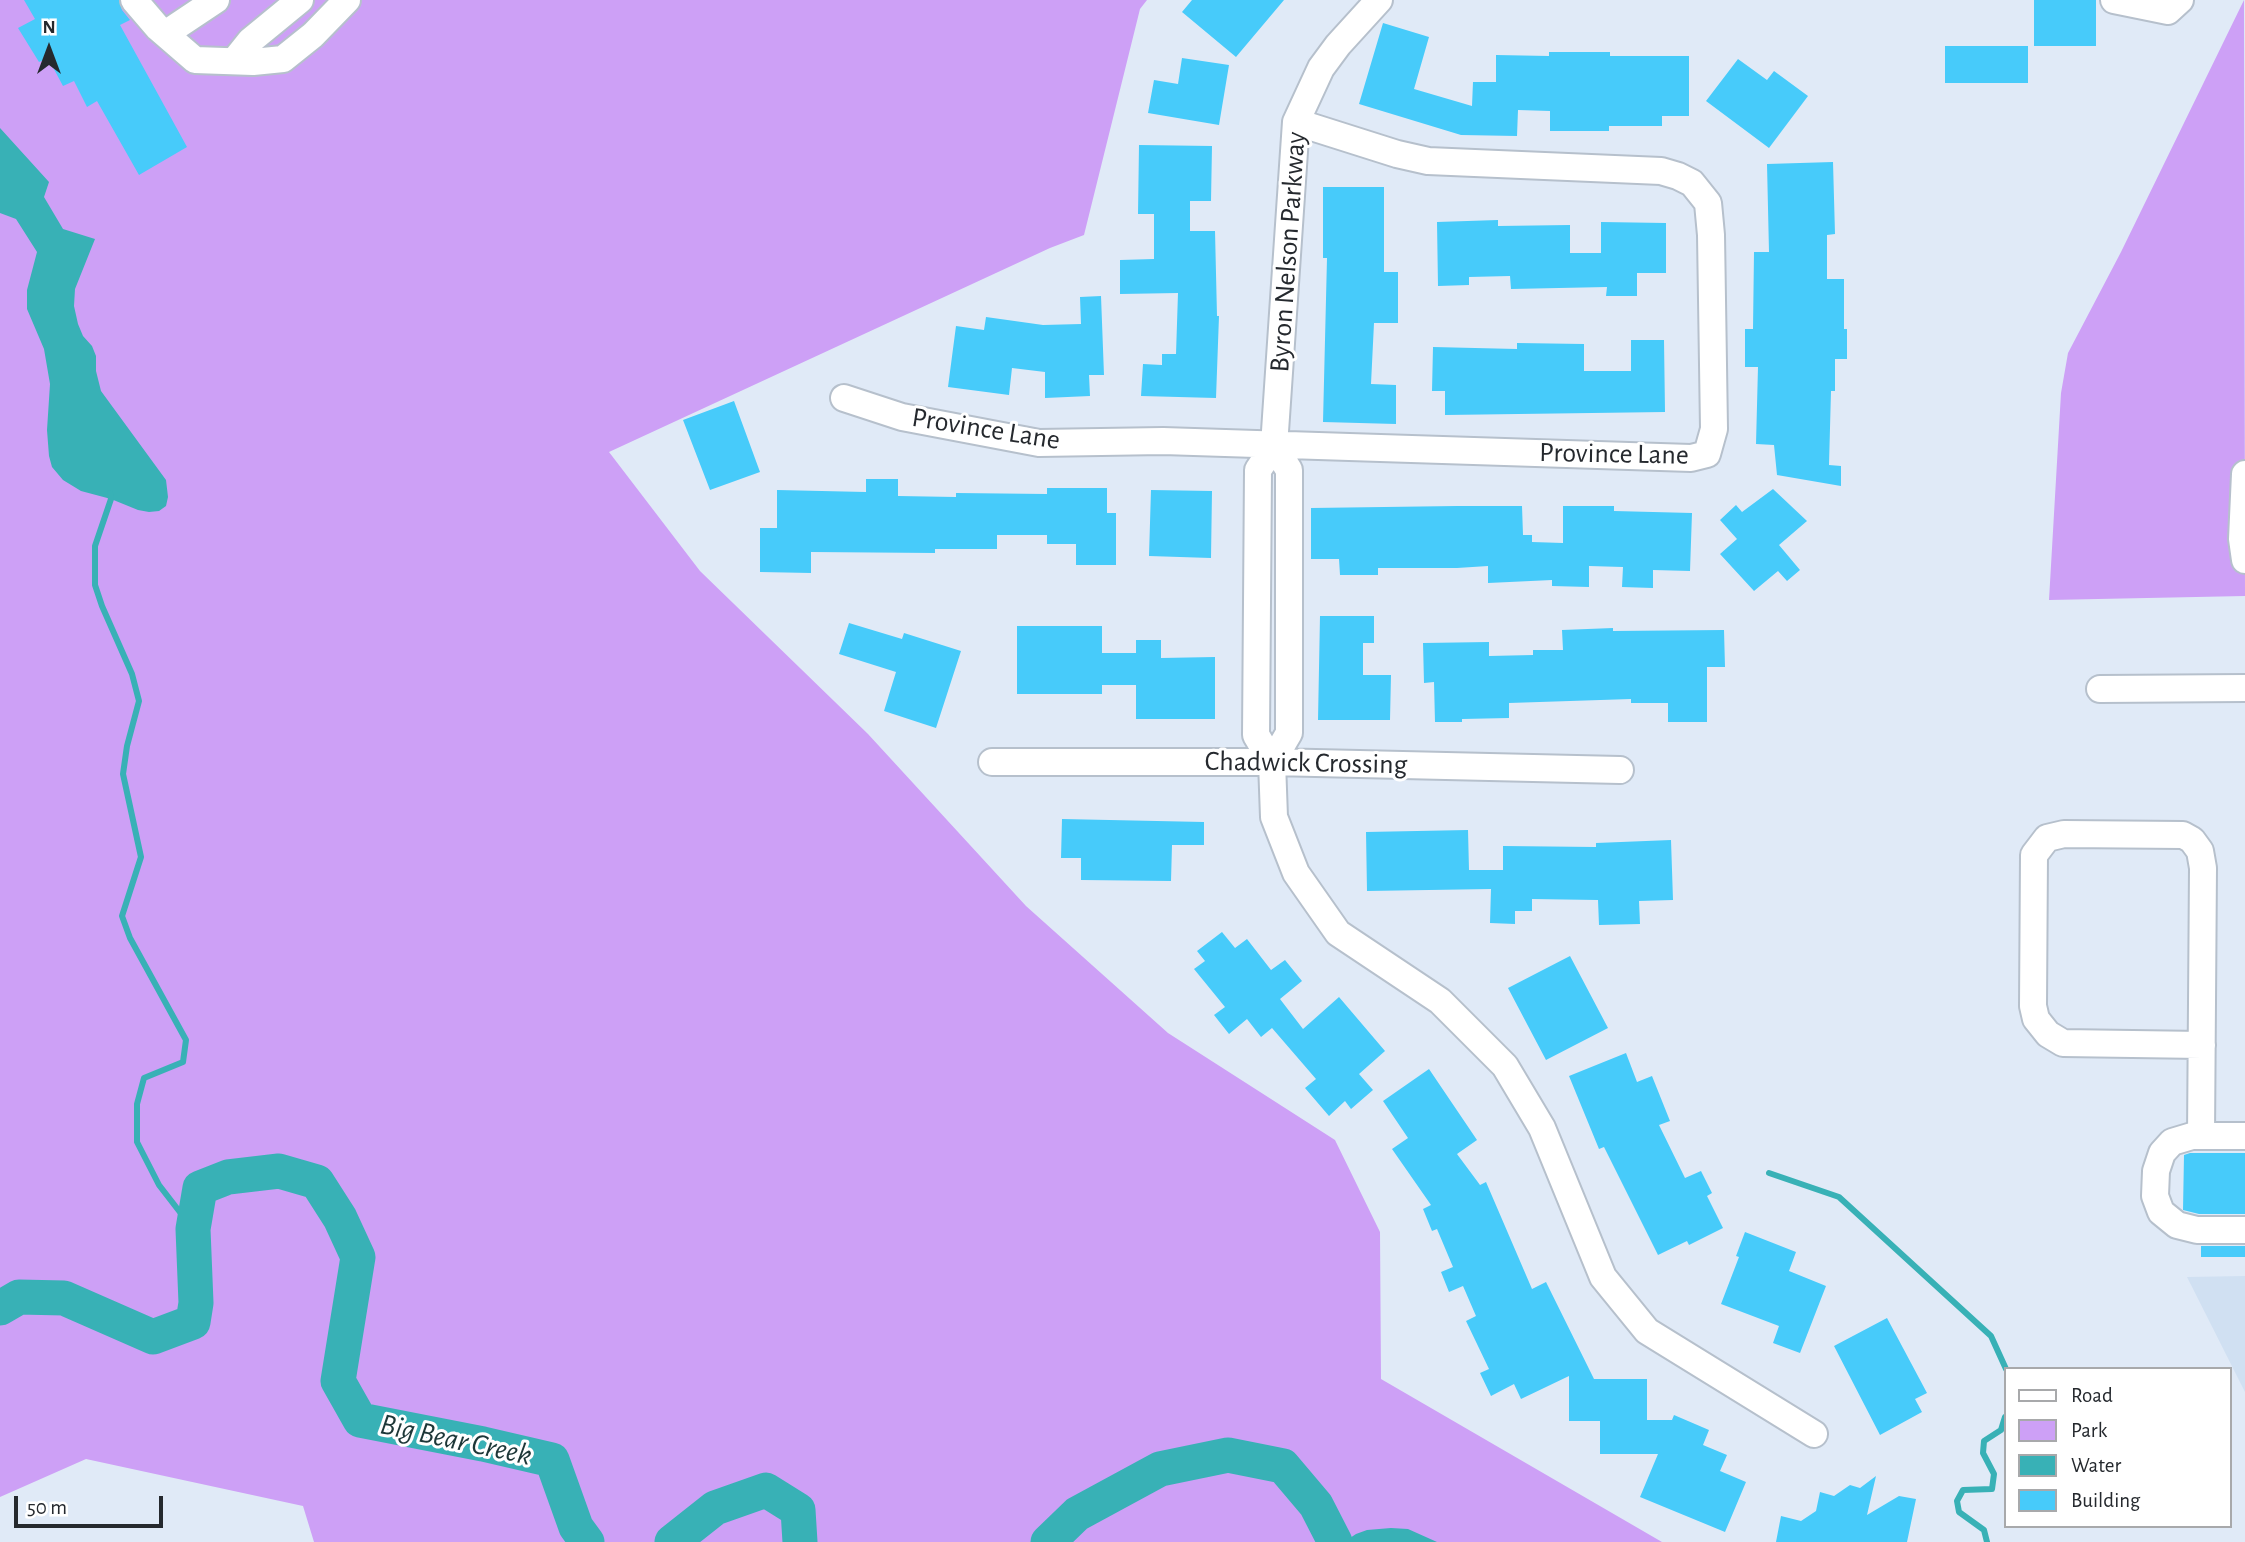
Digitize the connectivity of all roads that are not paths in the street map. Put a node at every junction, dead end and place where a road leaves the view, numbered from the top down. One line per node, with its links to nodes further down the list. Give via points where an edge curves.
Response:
1 (134, 0): 8 (street)
2 (216, 0): 8 (street)
3 (300, 0): 9 (street, via 250,41)
4 (347, 0): 9 (street, via 283,59)
5 (1379, 0): 10 (street, Byron Nelson Parkway, via 1321,68)
6 (2114, 0): 7 (street, via 2168,11)
7 (2180, 0)
8 (165, 34): 9 (street, via 195,60)
9 (234, 61)
10 (1296, 122): 12 (street, Byron Nelson Parkway); 12 (street, Province Lane, via 1428,161 1661,171 1692,183 1708,203 1711,235 1714,429 1707,454 1691,458)
11 (844, 398): 12 (street, Province Lane, via 902,417 1039,443 1163,441)
12 (1274, 446): 15 (street, Byron Nelson Parkway, via 1289,470); 16 (street, Byron Nelson Parkway, via 1258,470)
13 (2245, 474): 14 (street)
14 (2245, 560)
15 (1289, 601): 16 (street); 20 (street, Byron Nelson Parkway, via 1289,733)
16 (1257, 602): 20 (street, Byron Nelson Parkway, via 1256,735)
17 (2245, 688): 18 (street)
18 (2101, 689)
19 (992, 762): 20 (street, Chadwick Crossing)
20 (1272, 762): 21 (street, Chadwick Crossing); 26 (street, Byron Nelson Parkway, via 1274,817 1296,873 1338,933 1440,1002 1504,1066 1542,1128 1603,1277 1647,1331)
21 (1620, 771)
22 (2202, 1045): 22 (street, via 2203,868 2192,840 2170,834 2047,838 2034,855 2036,1019 2063,1043); 23 (street)
23 (2202, 1136): 24 (street); 25 (street, via 2172,1142 2162,1153 2155,1196 2161,1212 2177,1226)
24 (2245, 1136)
25 (2245, 1230)
26 (1814, 1434)

